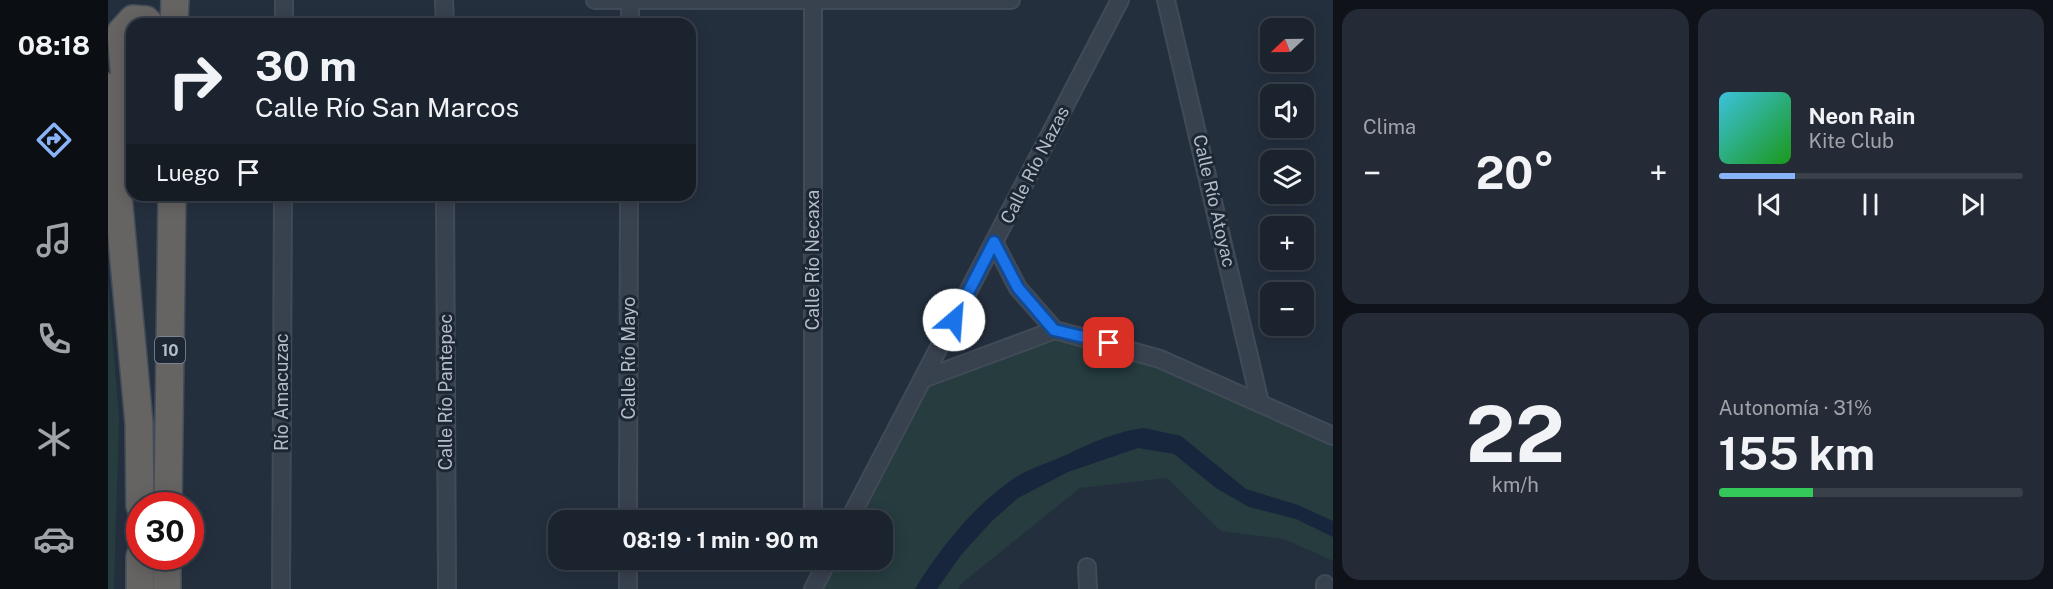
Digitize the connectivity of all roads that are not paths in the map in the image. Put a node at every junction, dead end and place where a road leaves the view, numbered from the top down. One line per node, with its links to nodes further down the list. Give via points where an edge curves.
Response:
1 (175, 0): 11 (highway)
2 (284, 0): 12 (street)
3 (444, 0): 13 (street)
4 (595, 0): 5 (street)
5 (630, 0): 6 (street); 14 (street)
6 (813, 0): 7 (street); 34 (street, Calle Río Necaxa)
7 (997, 0): 8 (street)
8 (1011, 0)
9 (1120, 0): 25 (street, Calle Río Nazas)
10 (1166, 0): 29 (street, Calle Río Atoyac)
11 (174, 18)
12 (284, 18)
13 (445, 18)
14 (630, 18)
15 (126, 27): 17 (highway, via 121,32)
16 (108, 87): 24 (highway, 10)
17 (126, 95)
18 (131, 201): 24 (highway)
19 (157, 201): 26 (highway, via 160,289)
20 (172, 201): 26 (highway, 10)
21 (283, 201): 44 (street, Río Amacuzac)
22 (445, 201): 45 (street, Calle Río Pantepec)
23 (629, 201): 33 (street, Calle Río Mayo)
24 (120, 220): 31 (highway, 10, via 139,423)
25 (994, 242): 27 (street, via 1018,288); 28 (street, Calle Río Nazas)
26 (171, 312): 32 (highway, 10)
27 (1054, 330): 28 (street); 29 (street, via 1140,352)
28 (923, 378): 35 (street, Calle Río Nazas)
29 (1260, 403): 30 (street)
30 (1333, 436)
31 (140, 492)
32 (168, 492)
33 (628, 510)
34 (813, 510)
35 (854, 510)
36 (1087, 567): 48 (street)
37 (140, 570): 42 (highway)
38 (167, 570): 43 (highway)
39 (628, 570): 46 (street)
40 (813, 570): 47 (street)
41 (823, 570): 47 (street)
42 (140, 589)
43 (167, 589)
44 (281, 589)
45 (447, 589)
46 (628, 589)
47 (813, 589)
48 (1088, 589)

